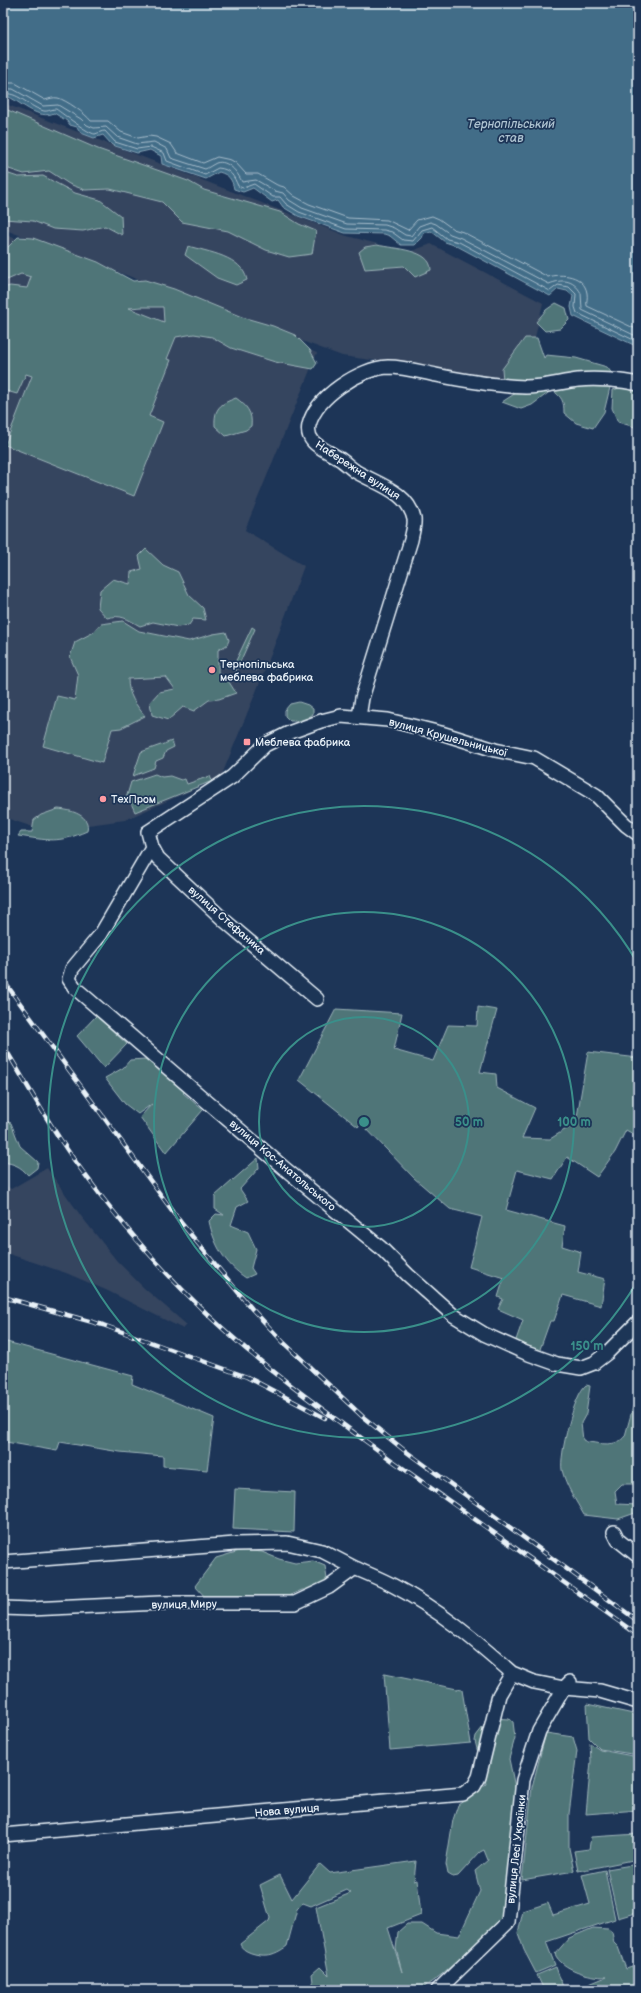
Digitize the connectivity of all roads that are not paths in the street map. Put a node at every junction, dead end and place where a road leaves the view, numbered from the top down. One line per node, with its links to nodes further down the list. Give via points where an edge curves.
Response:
1 (638, 384): 2 (street, Набережна вулиця, via 580,380 527,387 466,381 387,367 352,379 336,388 321,402 309,424 308,432 315,445 405,500 414,520 411,540 362,698)
2 (359, 718): 3 (street, вулиця Крушельницької, via 341,716 321,721 266,745 232,777); 4 (street, вулиця Крушельницької, via 396,722 495,750 534,758 596,795)
3 (148, 832): 5 (street, вулиця Стефаника)
4 (638, 834)
5 (152, 847): 6 (street, вулиця Стефаника, via 158,858 225,921); 7 (street, вулиця Кос-Анатольського, via 101,934 72,969 69,979 75,988 381,1248 453,1315 484,1334 557,1364 581,1368 594,1363)
6 (317, 999)
7 (638, 1322)
8 (614, 1532): 9 (street, via 618,1540)
9 (638, 1556)
10 (3, 1562): 11 (street, via 228,1544 287,1542 322,1551)
11 (354, 1568): 12 (street, вулиця Миру, via 329,1587 295,1603 160,1603); 13 (street, via 394,1585 441,1614)
12 (3, 1608)
13 (512, 1674): 14 (street, via 534,1682); 16 (street, Нова вулиця, via 499,1695 479,1777 474,1786 463,1794)
14 (568, 1685): 15 (street); 17 (street, вулиця Лесі Українки, via 539,1731 523,1780 508,1922)
15 (638, 1702)
16 (3, 1835)
17 (438, 1990)

